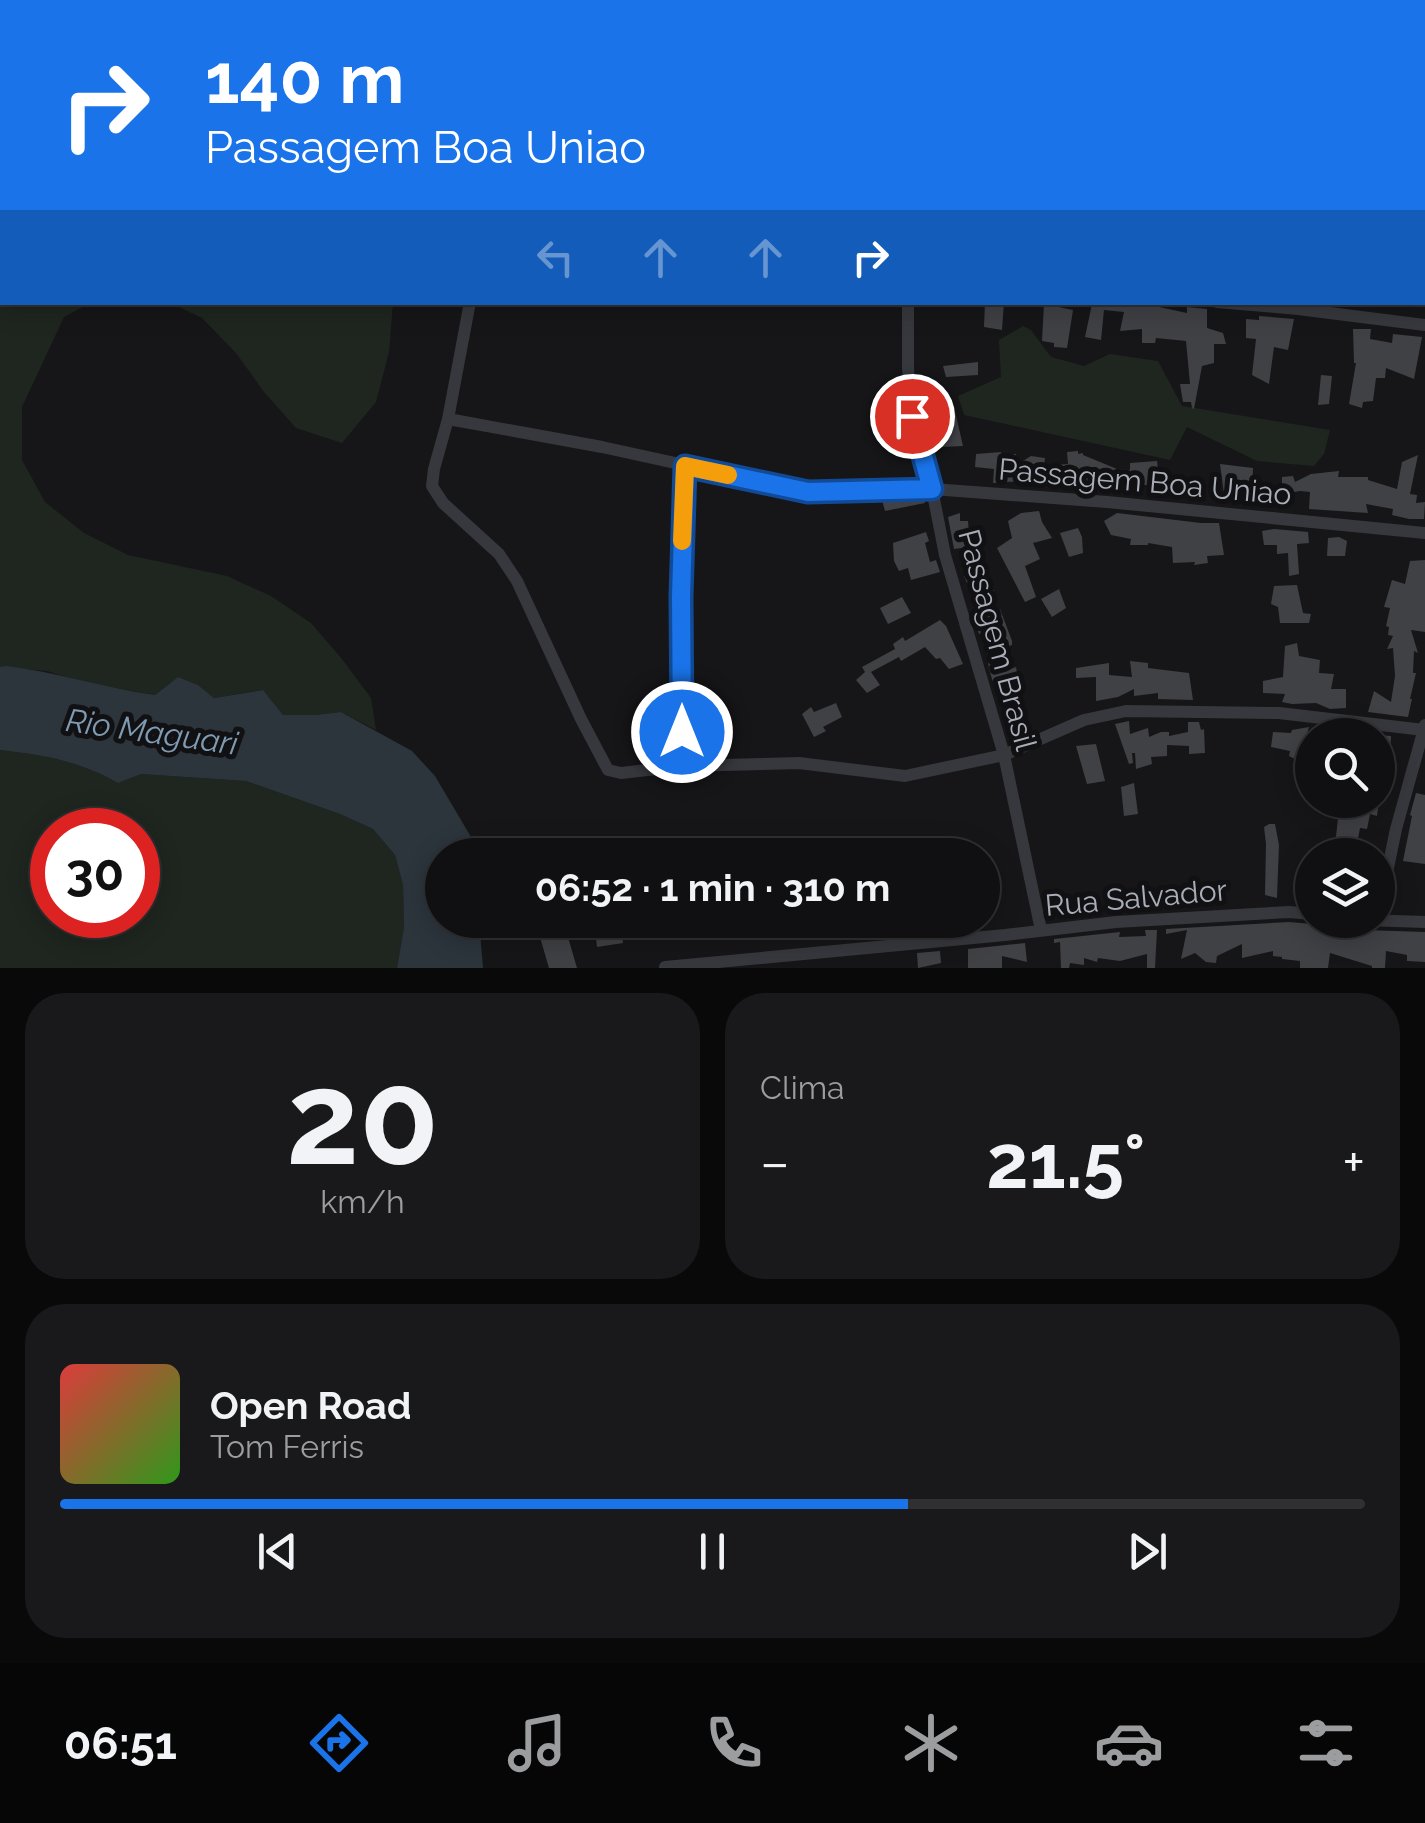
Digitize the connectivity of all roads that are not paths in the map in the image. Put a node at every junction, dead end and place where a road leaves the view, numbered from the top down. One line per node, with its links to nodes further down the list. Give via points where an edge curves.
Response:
1 (469, 305): 5 (street)
2 (908, 305): 7 (street, Passagem Brasil, via 912,416)
3 (1252, 305): 4 (street)
4 (1425, 324)
5 (448, 419): 6 (street, Passagem Boa Uniao); 11 (street, via 432,486 499,554 517,582 608,770)
6 (685, 466): 7 (street, Passagem Boa Uniao, via 808,492); 11 (street)
7 (932, 489): 8 (street, Passagem Boa Uniao); 10 (street, Passagem Brasil)
8 (1425, 533)
9 (1424, 727): 10 (street, via 1279,712 1126,712 1084,720); 12 (street)
10 (1004, 755): 11 (street, via 905,776 822,764); 16 (street, Passagem Brasil)
11 (682, 766)
12 (1394, 838)
13 (1295, 913): 16 (street, Rua Salvador)
14 (1395, 920): 15 (street)
15 (1425, 922)
16 (1041, 930): 17 (street, Rua Salvador)
17 (665, 967)

